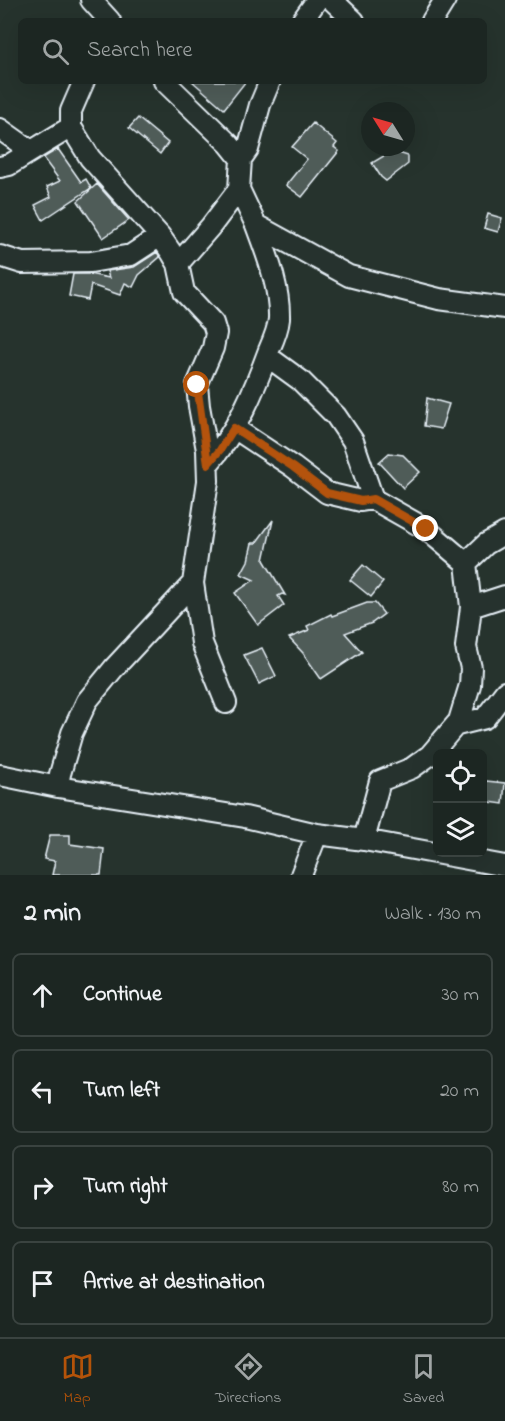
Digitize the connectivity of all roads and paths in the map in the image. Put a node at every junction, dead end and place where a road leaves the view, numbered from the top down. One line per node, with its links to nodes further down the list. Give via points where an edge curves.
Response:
1 (91, 0): 5 (street)
2 (317, 0): 6 (street)
3 (332, 0): 7 (street)
4 (445, 0): 8 (street)
5 (107, 18)
6 (304, 18)
7 (351, 18)
8 (434, 18)
9 (83, 84): 12 (street, via 71,111)
10 (167, 84): 15 (street)
11 (269, 84): 15 (street, via 248,149)
12 (71, 127): 14 (street); 19 (street, via 90,159)
13 (0, 129): 14 (street)
14 (31, 151): 16 (street)
15 (241, 159): 17 (street)
16 (0, 167)
17 (239, 189): 18 (street); 21 (street)
18 (256, 225): 22 (street, via 349,276 439,299); 23 (street, via 268,255 278,305 279,321)
19 (159, 236): 20 (street, via 131,255 91,262 22,263); 21 (street)
20 (0, 256)
21 (178, 264): 25 (street, via 184,292 213,323 216,333 197,385)
22 (505, 308)
23 (267, 356): 24 (street); 26 (street, via 300,380 336,416 353,441)
24 (234, 428): 25 (street); 26 (street, via 327,493 361,501)
25 (208, 464): 29 (street)
26 (373, 499): 28 (street, via 426,529)
27 (505, 533): 28 (street)
28 (466, 562): 31 (street)
29 (193, 583): 33 (street, via 202,643); 36 (street, via 87,701 72,733)
30 (505, 596): 31 (street)
31 (471, 607): 34 (street, via 466,647 470,685)
32 (505, 692): 34 (street, via 485,718)
33 (226, 703)
34 (457, 725): 38 (street, via 430,755 412,768 380,781)
35 (0, 775): 36 (street)
36 (58, 787): 37 (street, via 245,817)
37 (317, 834): 38 (street); 40 (street)
38 (364, 840): 39 (street)
39 (505, 866)
40 (301, 875)

